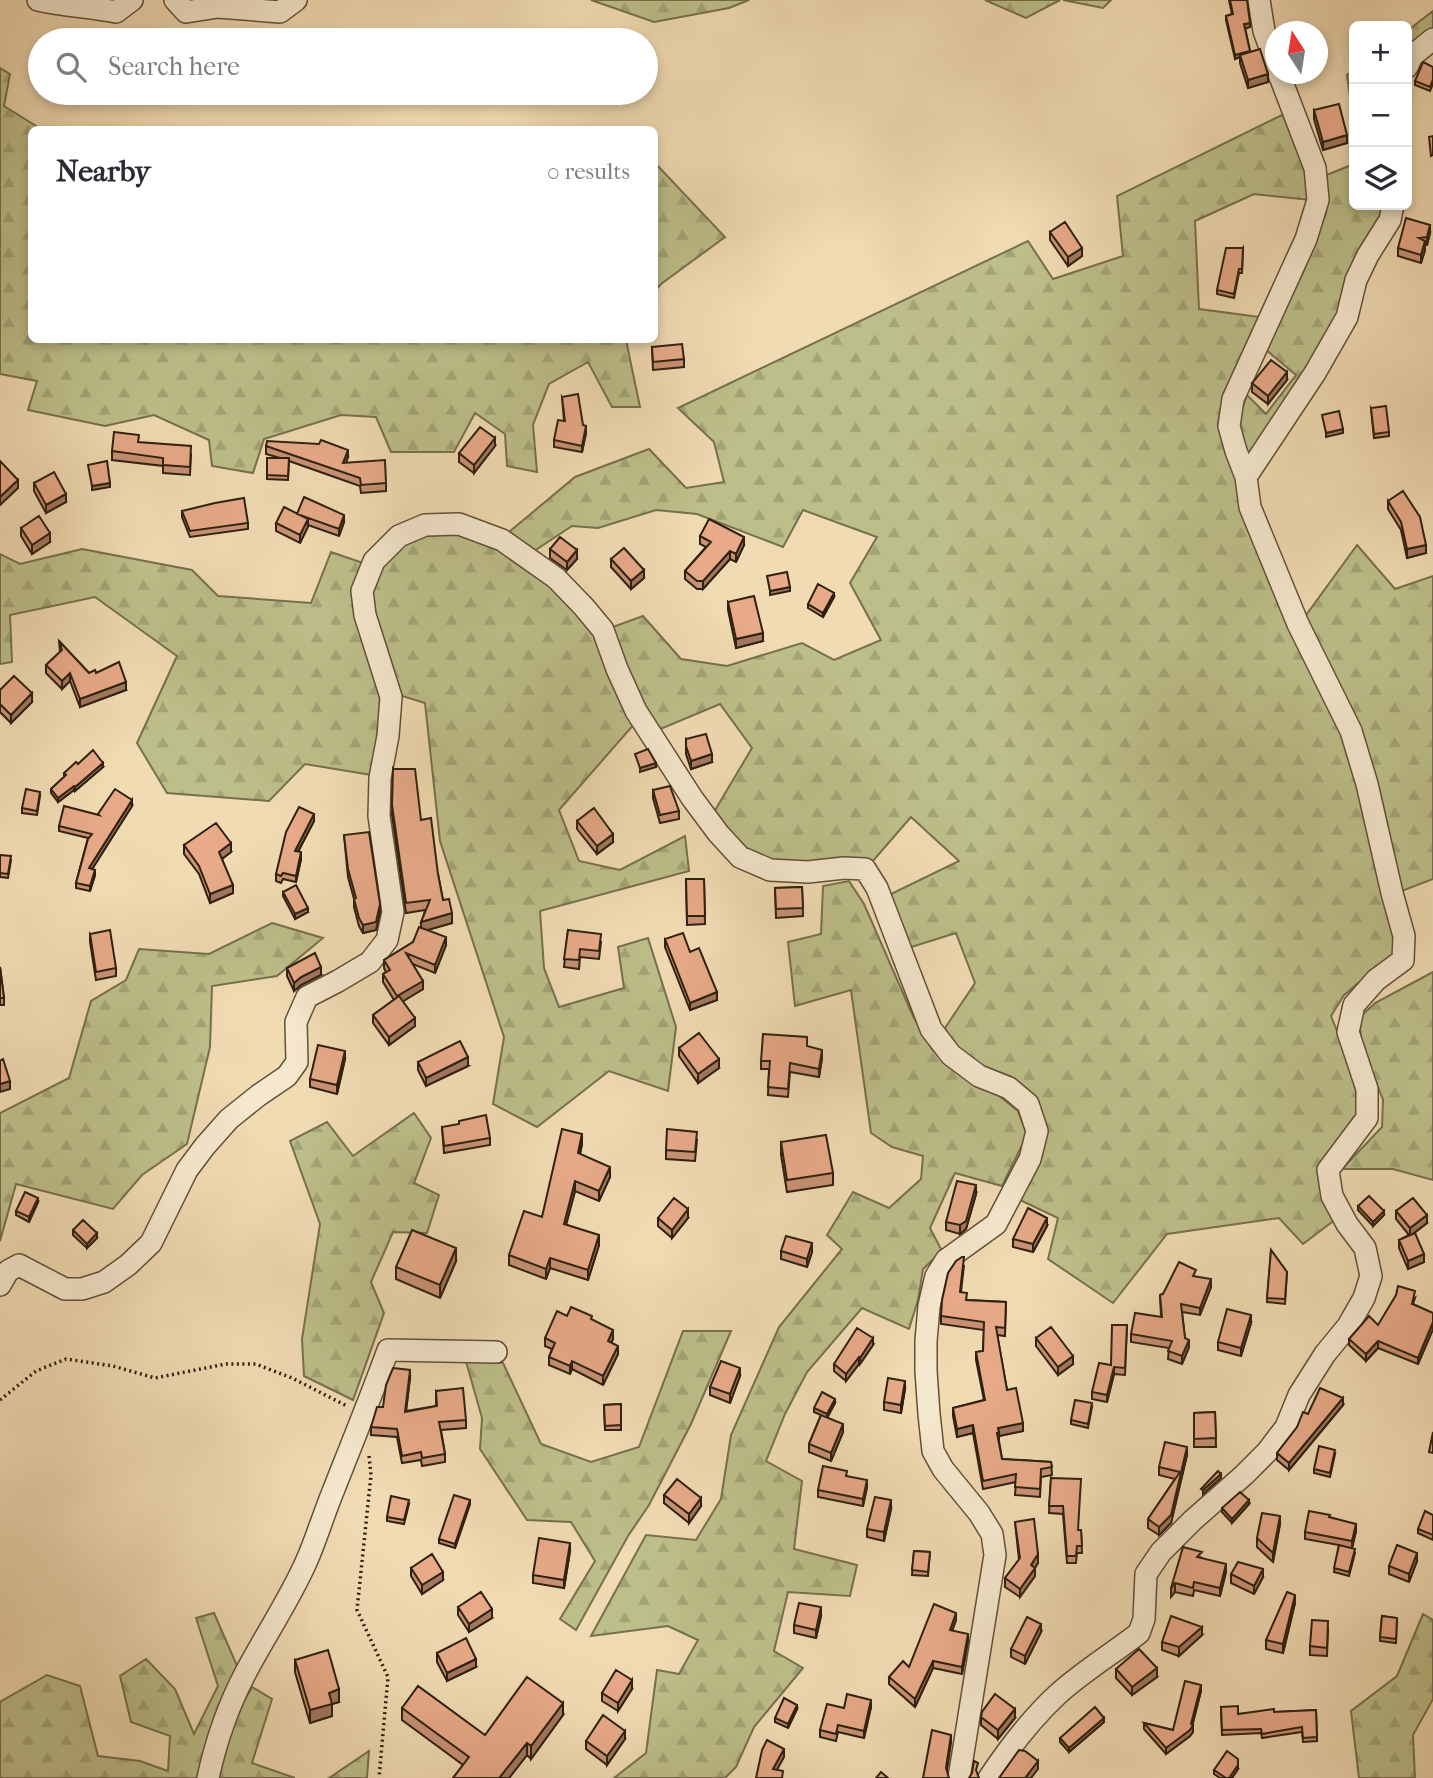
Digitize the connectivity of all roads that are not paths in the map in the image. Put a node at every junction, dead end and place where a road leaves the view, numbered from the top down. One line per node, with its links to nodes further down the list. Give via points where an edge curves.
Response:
1 (38, 0): 2 (street, via 116,12)
2 (132, 0)
3 (175, 0): 4 (street, via 186,12 218,7 280,12)
4 (296, 0)
5 (1259, 0): 6 (street)
6 (1265, 34)
7 (1433, 39): 8 (street)
8 (1412, 55)
9 (1283, 84): 11 (street, via 1314,168 1318,200 1306,239 1233,399 1229,426)
10 (1392, 210): 11 (street, via 1356,281 1347,317)
11 (1246, 477): 16 (street, via 1250,507 1277,575 1351,732 1404,936 1403,960 1354,1005 1348,1032 1367,1089 1367,1118 1328,1170 1332,1196 1365,1248 1371,1276 1364,1298 1299,1395 1286,1427 1267,1452 1161,1552 1146,1573 1139,1633 1030,1721)
12 (0, 1285): 15 (street, via 8,1271 19,1265 65,1289 104,1283 128,1265 151,1243 187,1170 205,1146 229,1119 287,1076 297,1062 296,1022 307,997 370,962 387,940 393,912 379,816 391,697 362,591 374,561 399,536 425,525 459,524 502,540 556,578 603,630 636,711 692,798 740,857 771,870 865,869 877,888 931,1029 951,1055 1028,1104 1037,1131 1030,1159 996,1224 946,1260 936,1276 928,1317 926,1371 933,1451 992,1534 995,1555)
13 (495, 1352): 14 (street, via 388,1350 308,1559 226,1716)
14 (208, 1778)
15 (959, 1778)
16 (989, 1778)

